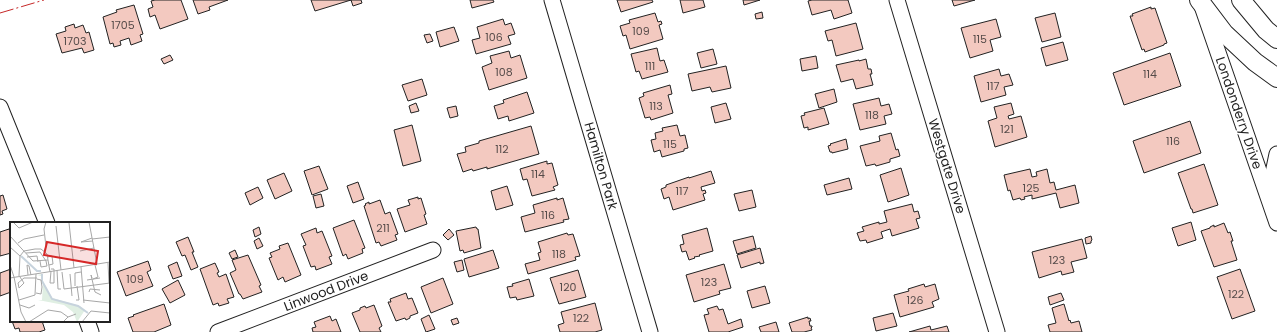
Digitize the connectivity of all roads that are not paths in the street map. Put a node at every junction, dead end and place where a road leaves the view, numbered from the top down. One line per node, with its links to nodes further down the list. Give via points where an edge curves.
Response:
1 (552, 0): 16 (street, Hamilton Park)
2 (897, 0): 17 (street, Westgate Drive)
3 (1241, 0): 5 (street)
4 (1200, 1): 6 (street, via 1224,33); 11 (street, Londonderry Drive)
5 (1277, 39)
6 (1277, 78)
7 (0, 107): 10 (street)
8 (1277, 154): 9 (street, Londonderry Drive, via 1272,178)
9 (1277, 218)
10 (47, 222)
11 (1277, 223)
12 (433, 250): 15 (street, Linwood Drive)
13 (87, 322): 14 (street)
14 (91, 332)
15 (218, 332)
16 (650, 332)
17 (996, 332)

